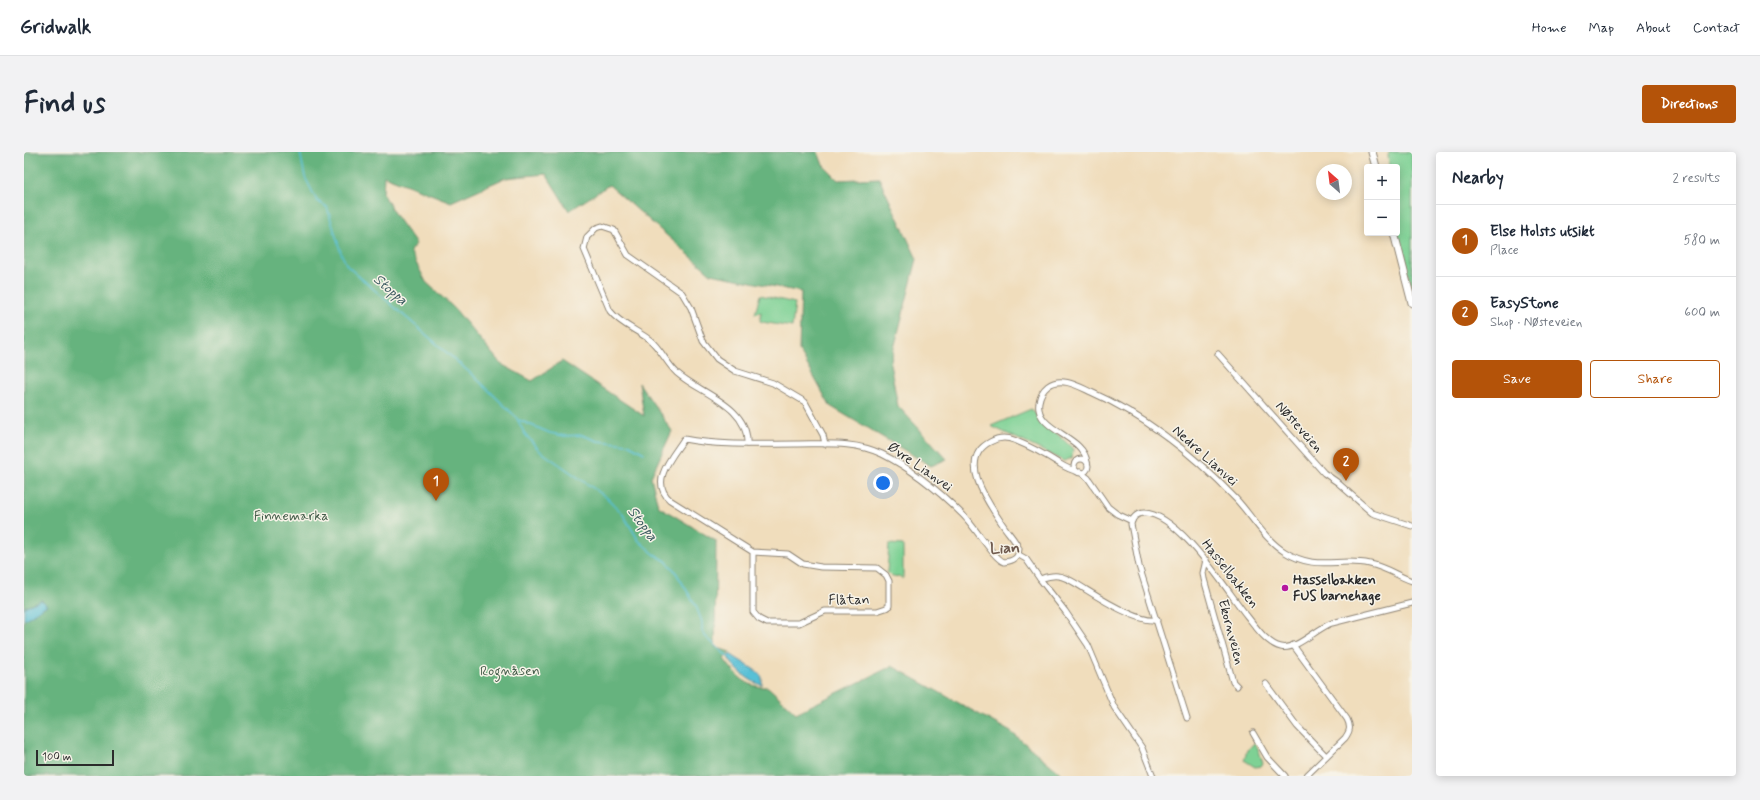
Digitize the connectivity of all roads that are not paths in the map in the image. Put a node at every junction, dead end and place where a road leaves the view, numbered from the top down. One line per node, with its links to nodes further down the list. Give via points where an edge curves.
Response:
1 (1372, 152): 2 (main road)
2 (1375, 164)
3 (1395, 236): 4 (main road)
4 (1412, 303)
5 (1218, 354): 17 (street, Nøsteveien, via 1324,473 1372,513)
6 (684, 439): 7 (street, Øvre Lianvei, via 707,444); 18 (street, Flåtan, via 663,471 663,492 670,500)
7 (747, 444): 8 (street, Øvre Lianvei); 8 (street, via 744,427 737,414 676,372 652,342 616,318 610,311 584,249 587,237 596,228 607,226 614,230 628,255 682,293 706,346 723,365 739,373 773,383 804,402 823,434)
8 (825, 444): 19 (street, Øvre Lianvei, via 861,446 894,461 936,491 962,514 1000,560 1010,561)
9 (1079, 447): 10 (street); 11 (street, Nedre Lianvei, via 1084,452); 22 (street, Nedre Lianvei, via 1040,414 1042,394 1054,383 1068,382 1096,394 1160,431 1214,476 1275,544 1295,558 1312,563 1370,564)
10 (1077, 461): 11 (street, via 1083,459); 12 (street); 14 (street, via 1074,467)
11 (1087, 462): 13 (street)
12 (1060, 464): 14 (street); 19 (street, via 1005,438 989,442 977,454 974,469 978,482 1018,545)
13 (1087, 468): 14 (street, via 1084,472); 15 (street)
14 (1078, 471): 15 (street)
15 (1088, 478): 16 (street, via 1108,507)
16 (1132, 521): 20 (street, Hasselbakken, via 1141,513 1157,516 1178,531); 24 (street, via 1138,560)
17 (1412, 526)
18 (753, 552): 18 (street, Flåtan, via 754,612 763,622 799,623 825,611 877,611 889,606 889,581 877,568 820,567 803,564 788,554)
19 (1019, 555): 21 (street, via 1026,559)
20 (1206, 560): 25 (street, Hasselbakken, via 1248,617 1267,638 1285,648); 27 (street, Ekornveien, via 1204,579)
21 (1040, 579): 24 (street, via 1051,576 1066,578 1138,618); 31 (street, via 1088,645 1114,707 1142,748)
22 (1412, 581)
23 (1412, 603): 25 (street, via 1325,626)
24 (1157, 620): 28 (street)
25 (1294, 646): 30 (street, via 1349,723 1349,733)
26 (1266, 684): 30 (street, via 1297,726)
27 (1236, 686)
28 (1187, 718)
29 (1253, 733): 32 (street, via 1269,759)
30 (1326, 756): 33 (street)
31 (1153, 776)
32 (1285, 776)
33 (1306, 776)

